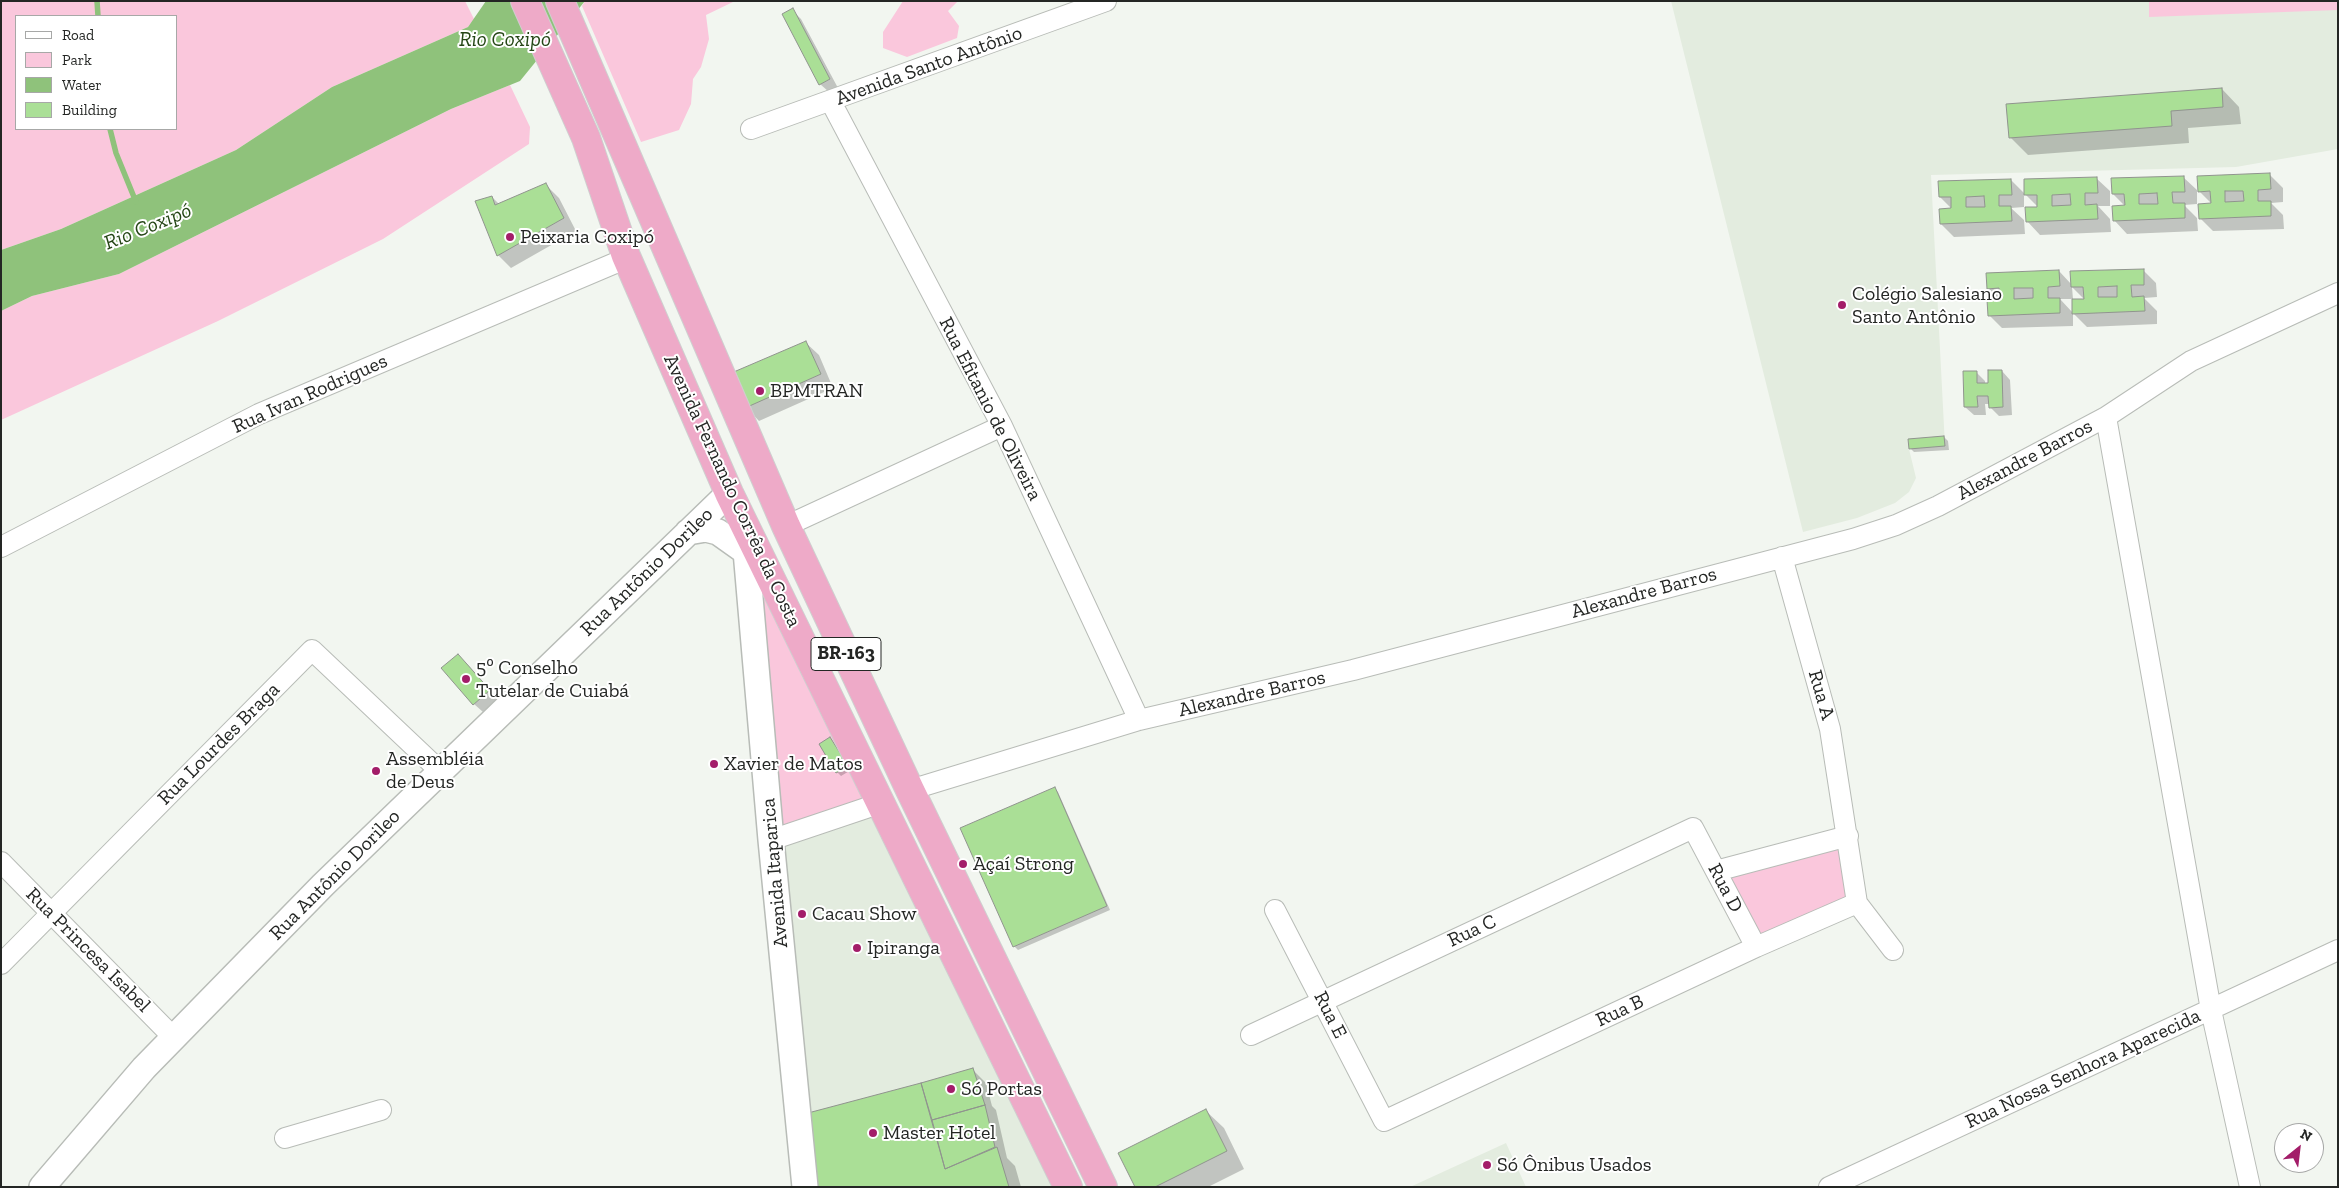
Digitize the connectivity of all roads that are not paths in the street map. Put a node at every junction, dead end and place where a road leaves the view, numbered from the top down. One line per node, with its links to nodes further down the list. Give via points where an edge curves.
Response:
1 (524, 1): 6 (highway, Avenida Fernando Corrêa da Costa / BR-163, via 586,138)
2 (560, 1): 11 (highway, Avenida Fernando Corrêa da Costa / BR-163)
3 (1106, 1): 4 (street, Avenida Santo Antônio)
4 (831, 102): 5 (street, Avenida Santo Antônio); 9 (street, Rua Efitanio de Oliveira)
5 (751, 129)
6 (627, 258): 10 (highway, Avenida Fernando Corrêa da Costa / BR-163); 13 (street, Rua Ivan Rodrigues, via 259,414)
7 (2338, 293): 8 (street, Alexandre Barros, via 2191,361)
8 (2106, 417): 15 (street, Alexandre Barros, via 1896,525); 33 (street)
9 (1002, 426): 11 (street); 16 (street, Rua Efitanio de Oliveira)
10 (729, 493): 12 (street, Rua Antônio Dorileo); 14 (highway, Avenida Fernando Corrêa da Costa / BR-163)
11 (786, 526): 18 (highway, Avenida Fernando Corrêa da Costa / BR-163)
12 (688, 532): 14 (street, via 706,529 718,532); 17 (street, Rua Antônio Dorileo)
13 (1, 547)
14 (753, 549): 19 (highway, Avenida Fernando Corrêa da Costa / BR-163); 22 (street, Avenida Itaparica)
15 (1782, 556): 16 (street, Alexandre Barros, via 1353,670); 21 (street, Rua A, via 1830,729)
16 (1139, 720): 18 (street, Alexandre Barros)
17 (440, 771): 27 (street, Rua Lourdes Braga, via 312,650); 35 (street, Rua Antônio Dorileo)
18 (910, 790): 42 (highway, Avenida Fernando Corrêa da Costa / BR-163)
19 (881, 804): 22 (street); 41 (highway, Avenida Fernando Corrêa da Costa / BR-163)
20 (1694, 828): 24 (street, Rua D); 32 (street, Rua C)
21 (1848, 836): 24 (street); 25 (street, Rua A)
22 (771, 840): 40 (street, Avenida Itaparica)
23 (1, 862): 27 (street, Rua Princesa Isabel)
24 (1716, 871): 28 (street, Rua D)
25 (1856, 903): 28 (street, Rua B); 29 (street)
26 (1275, 910): 32 (street, Rua E)
27 (50, 913): 31 (street, Rua Lourdes Braga); 35 (street, Rua Princesa Isabel)
28 (1756, 947): 37 (street, Rua B)
29 (1893, 950)
30 (2338, 950): 33 (street, Rua Nossa Senhora Aparecida)
31 (1, 964)
32 (1323, 1001): 34 (street, Rua C); 37 (street, Rua E)
33 (2211, 1010): 43 (street, Rua Nossa Senhora Aparecida); 44 (street)
34 (1251, 1035)
35 (174, 1038): 39 (street, Rua Antônio Dorileo, via 144,1068)
36 (381, 1110): 38 (street)
37 (1384, 1121)
38 (285, 1138)
39 (42, 1187)
40 (805, 1187)
41 (1068, 1187)
42 (1103, 1187)
43 (1829, 1187)
44 (2250, 1187)

